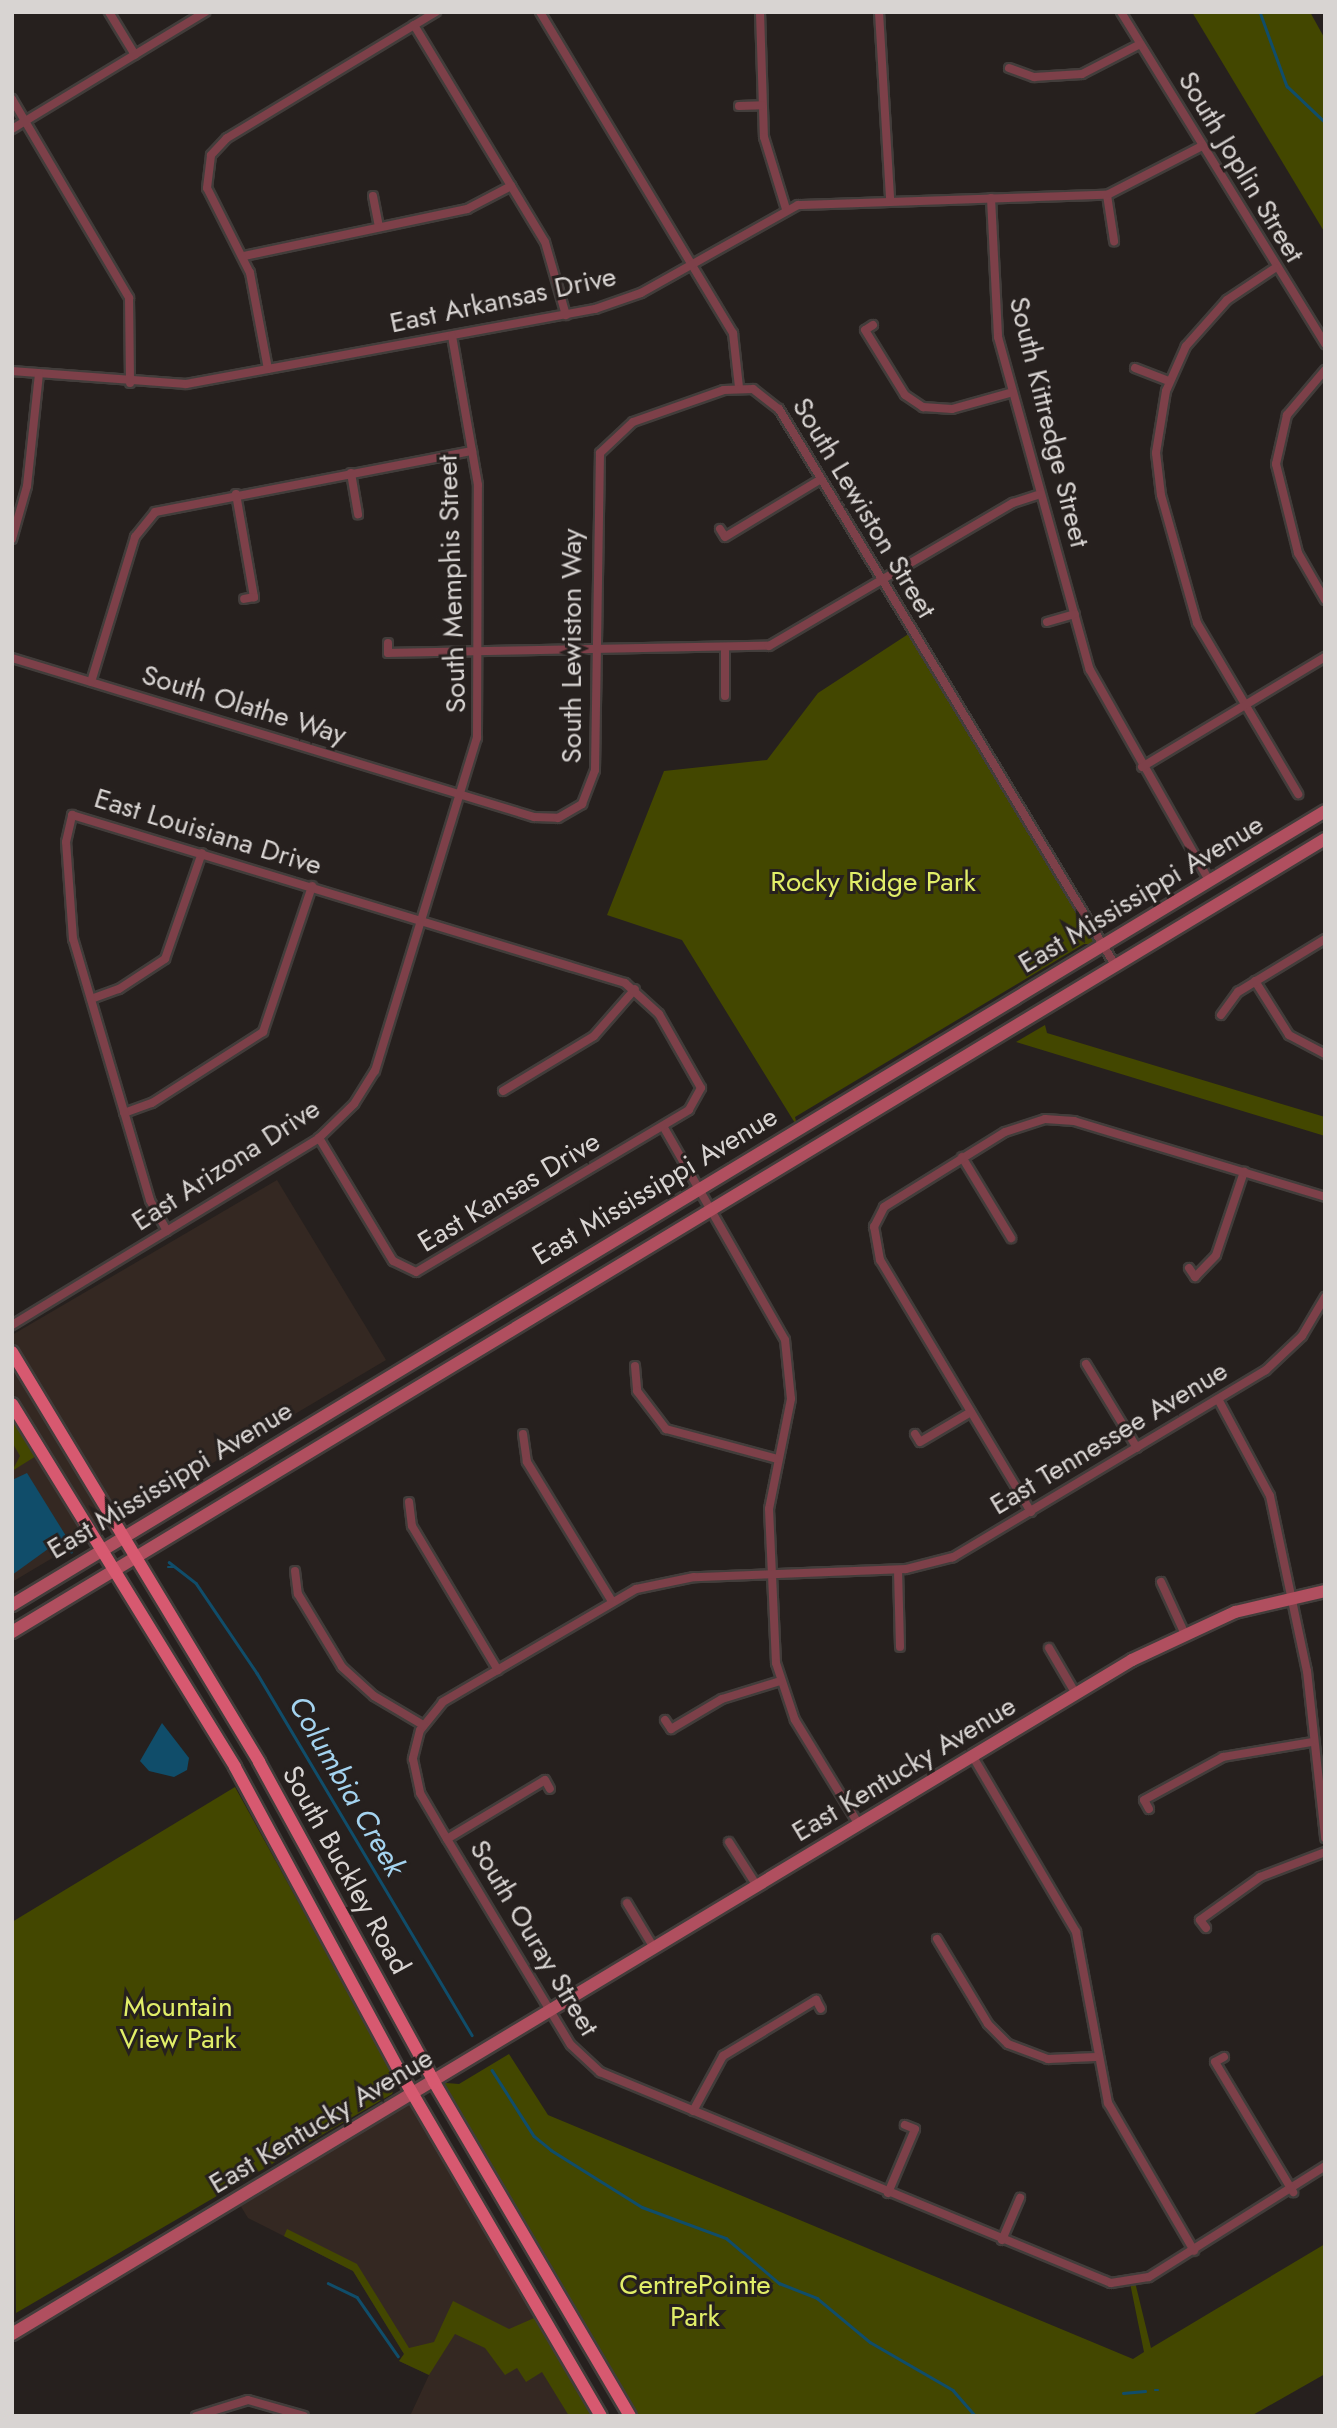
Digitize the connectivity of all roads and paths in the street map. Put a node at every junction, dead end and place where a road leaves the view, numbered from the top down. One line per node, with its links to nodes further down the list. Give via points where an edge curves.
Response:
1 (109, 12): 10 (street)
2 (205, 12): 10 (street)
3 (436, 12): 8 (street)
4 (540, 12): 27 (street)
5 (760, 12): 13 (street)
6 (878, 12): 22 (street)
7 (1121, 12): 9 (street, South Joplin Street)
8 (414, 26): 18 (street); 26 (street, via 228,138 203,165 209,194)
9 (1140, 44): 11 (street, via 1082,74 1034,77); 17 (street, South Joplin Street)
10 (135, 55): 15 (street)
11 (1009, 68)
12 (12, 99): 15 (street)
13 (762, 105): 14 (street); 23 (street, via 767,155)
14 (739, 106)
15 (25, 121): 16 (street); 39 (street, via 129,298)
16 (12, 129)
17 (1202, 146): 19 (street, East Arkansas Drive); 28 (street, South Joplin Street)
18 (511, 186): 24 (street, via 474,207); 29 (street, via 553,259)
19 (1107, 195): 21 (street, East Arkansas Drive); 25 (street)
20 (373, 196): 24 (street)
21 (991, 198): 22 (street, East Arkansas Drive); 41 (street, South Kittredge Street, via 994,316)
22 (890, 199): 23 (street, East Arkansas Drive)
23 (786, 209): 27 (street, East Arkansas Drive)
24 (379, 226): 26 (street)
25 (1114, 241)
26 (244, 256): 34 (street)
27 (691, 264): 29 (street, East Arkansas Drive, via 626,300); 40 (street, via 735,339)
28 (1275, 268): 32 (street, South Joplin Street); 38 (street, via 1212,314)
29 (566, 315): 31 (street, East Arkansas Drive)
30 (873, 325): 41 (street, via 865,330 905,395 921,412 952,409)
31 (452, 336): 34 (street, East Arkansas Drive); 42 (street, South Memphis Street)
32 (1325, 344)
33 (1135, 368): 38 (street)
34 (268, 369): 39 (street, East Arkansas Drive, via 186,384)
35 (1325, 370): 52 (street, via 1287,415 1276,464 1298,553)
36 (12, 372): 37 (street, East Arkansas Drive)
37 (39, 374): 39 (street, East Arkansas Drive); 49 (street, via 27,486)
38 (1169, 381): 63 (street, via 1157,434 1161,495 1194,615)
39 (130, 383)
40 (739, 387): 44 (street, South Lewiston Street, via 772,400); 57 (street, South Lewiston Way, via 633,422 601,441 595,477)
41 (1013, 392): 46 (street, South Kittredge Street)
42 (472, 451): 43 (street); 58 (street, South Memphis Street)
43 (351, 473): 45 (street); 47 (street)
44 (821, 479): 48 (street, via 725,537); 50 (street, South Lewiston Street)
45 (236, 494): 51 (street, via 254,597); 61 (street, via 159,509 141,526)
46 (1041, 494): 50 (street, via 1013,503); 53 (street, South Kittredge Street)
47 (358, 513)
48 (720, 529)
49 (12, 539)
50 (883, 582): 56 (street, via 780,642); 75 (street, South Lewiston Street)
51 (244, 599)
52 (1325, 600)
53 (1074, 614): 54 (street); 64 (street, South Kittredge Street, via 1094,684)
54 (1047, 622)
55 (388, 643): 58 (street, via 388,653)
56 (725, 650): 57 (street); 62 (street)
57 (596, 651): 58 (street); 66 (street, South Lewiston Way, via 595,770 582,804 546,820)
58 (479, 652): 66 (street, South Memphis Street, via 477,738)
59 (1325, 657): 63 (street)
60 (12, 658): 61 (street, South Olathe Way)
61 (91, 682): 66 (street, South Olathe Way)
62 (725, 696)
63 (1244, 705): 64 (street); 65 (street)
64 (1142, 767): 71 (street, South Kittredge Street)
65 (1298, 794)
66 (462, 796): 68 (street, South Memphis Street)
67 (1325, 811): 71 (main road, East Mississippi Avenue)
68 (451, 830): 73 (street, East Arizona Drive)
69 (1325, 839): 76 (main road, East Mississippi Avenue)
70 (202, 853): 72 (street, East Louisiana Drive); 79 (street, via 165,958); 79 (street, East Louisiana Drive, via 72,815 66,842 68,911)
71 (1209, 880): 75 (main road, East Mississippi Avenue)
72 (312, 886): 73 (street, East Louisiana Drive); 83 (street, via 264,1032 152,1103)
73 (424, 920): 78 (street, East Louisiana Drive); 85 (street, East Arizona Drive, via 375,1071 354,1104)
74 (1325, 939): 77 (street)
75 (1103, 944): 76 (street, South Lewiston Street); 88 (main road, East Mississippi Avenue)
76 (1115, 965): 90 (main road, East Mississippi Avenue)
77 (1255, 981): 80 (street, via 1230,999); 81 (street, via 1289,1035)
78 (635, 989): 82 (street, via 594,1036); 84 (street, via 659,1014 700,1085 697,1103)
79 (91, 999): 83 (street, East Louisiana Drive)
80 (1220, 1015)
81 (1325, 1054)
82 (503, 1091)
83 (124, 1113): 91 (street, East Louisiana Drive, via 150,1200)
84 (663, 1126): 85 (street, East Kansas Drive, via 416,1272 393,1261); 88 (street)
85 (319, 1138): 91 (street, East Arizona Drive)
86 (962, 1157): 87 (street, via 1017,1125 1060,1119); 92 (street); 102 (street, via 891,1200 874,1227 880,1261)
87 (1244, 1172): 89 (street); 93 (street, via 1216,1255 1195,1277)
88 (699, 1187): 90 (street); 109 (main road, East Mississippi Avenue)
89 (1325, 1197)
90 (712, 1208): 106 (street, via 785,1340 791,1399); 111 (main road, East Mississippi Avenue)
91 (167, 1231): 96 (street, East Arizona Drive)
92 (1011, 1238)
93 (1189, 1268)
94 (1325, 1297): 95 (street, East Tennessee Avenue)
95 (1322, 1310): 100 (street, East Tennessee Avenue, via 1279,1360)
96 (12, 1325)
97 (12, 1352): 109 (main road, South Buckley Road)
98 (1086, 1364): 105 (street)
99 (635, 1366): 106 (street, via 637,1391 666,1429)
100 (1218, 1399): 105 (street, East Tennessee Avenue); 118 (street, via 1265,1482)
101 (12, 1404): 110 (main road, South Buckley Road)
102 (971, 1412): 104 (street, via 920,1442); 108 (street)
103 (523, 1434): 119 (street, via 527,1462)
104 (915, 1434)
105 (1137, 1448): 108 (street, East Tennessee Avenue)
106 (778, 1459): 115 (street, via 769,1509)
107 (409, 1502): 125 (street, via 412,1526)
108 (1031, 1512): 113 (street, East Tennessee Avenue, via 953,1557)
109 (126, 1536): 110 (main road, East Mississippi Avenue); 111 (main road, South Buckley Road)
110 (103, 1550): 112 (main road, South Buckley Road); 120 (main road, East Mississippi Avenue)
111 (138, 1558): 112 (main road, East Mississippi Avenue); 148 (main road, South Buckley Road, via 260,1762)
112 (116, 1570): 121 (main road, East Mississippi Avenue); 149 (main road, South Buckley Road, via 234,1767)
113 (898, 1570): 115 (street, East Tennessee Avenue); 123 (street)
114 (295, 1571): 129 (street, via 298,1594 342,1667 374,1696)
115 (771, 1574): 119 (street, East Tennessee Avenue, via 670,1579); 126 (street)
116 (1161, 1582): 122 (street)
117 (1325, 1591): 118 (main road, East Kentucky Avenue)
118 (1292, 1597): 122 (main road, East Kentucky Avenue); 130 (street)
119 (612, 1601): 125 (street, East Tennessee Avenue)
120 (12, 1605)
121 (12, 1632)
122 (1184, 1632): 127 (main road, East Kentucky Avenue)
123 (900, 1647)
124 (1049, 1648): 127 (street)
125 (498, 1670): 129 (street, East Tennessee Avenue, via 443,1702)
126 (780, 1681): 128 (street, via 722,1699 671,1729); 134 (street, via 795,1720)
127 (1076, 1693): 131 (main road, East Kentucky Avenue)
128 (665, 1720)
129 (423, 1725): 136 (street, South Ouray Street, via 413,1759 416,1782)
130 (1312, 1742): 133 (street, via 1223,1757 1144,1800); 135 (street)
131 (973, 1757): 134 (main road, East Kentucky Avenue); 146 (street, via 1076,1932)
132 (550, 1789): 136 (street, via 545,1780)
133 (1149, 1809)
134 (859, 1825): 139 (main road, East Kentucky Avenue)
135 (1325, 1838)
136 (447, 1839): 145 (street, South Ouray Street)
137 (729, 1842): 139 (street)
138 (1325, 1852): 141 (street, via 1260,1877 1200,1920)
139 (757, 1886): 143 (main road, East Kentucky Avenue)
140 (627, 1903): 143 (street)
141 (1206, 1928)
142 (936, 1939): 146 (street, via 988,2024 1009,2044 1048,2059)
143 (654, 1948): 145 (main road, East Kentucky Avenue)
144 (821, 2009): 150 (street, via 816,2000 723,2056)
145 (550, 2011): 148 (main road, East Kentucky Avenue); 150 (street, South Ouray Street, via 588,2064)
146 (1096, 2057): 157 (street, via 1116,2120)
147 (1224, 2057): 153 (street, via 1215,2062)
148 (434, 2082): 149 (main road, East Kentucky Avenue); 162 (main road, South Buckley Road)
149 (413, 2094): 158 (main road, East Kentucky Avenue); 161 (main road, South Buckley Road)
150 (693, 2111): 154 (street, South Ouray Street)
151 (905, 2125): 154 (street, via 915,2129)
152 (1325, 2166): 153 (street, South Ouray Street)
153 (1293, 2192): 157 (street, South Ouray Street)
154 (888, 2193): 156 (street, South Ouray Street)
155 (1020, 2198): 156 (street)
156 (1002, 2240): 157 (street, South Ouray Street, via 1121,2284 1149,2277)
157 (1194, 2251)
158 (12, 2334)
159 (195, 2416): 160 (street, via 248,2400)
160 (304, 2416)
161 (601, 2416)
162 (630, 2416)

